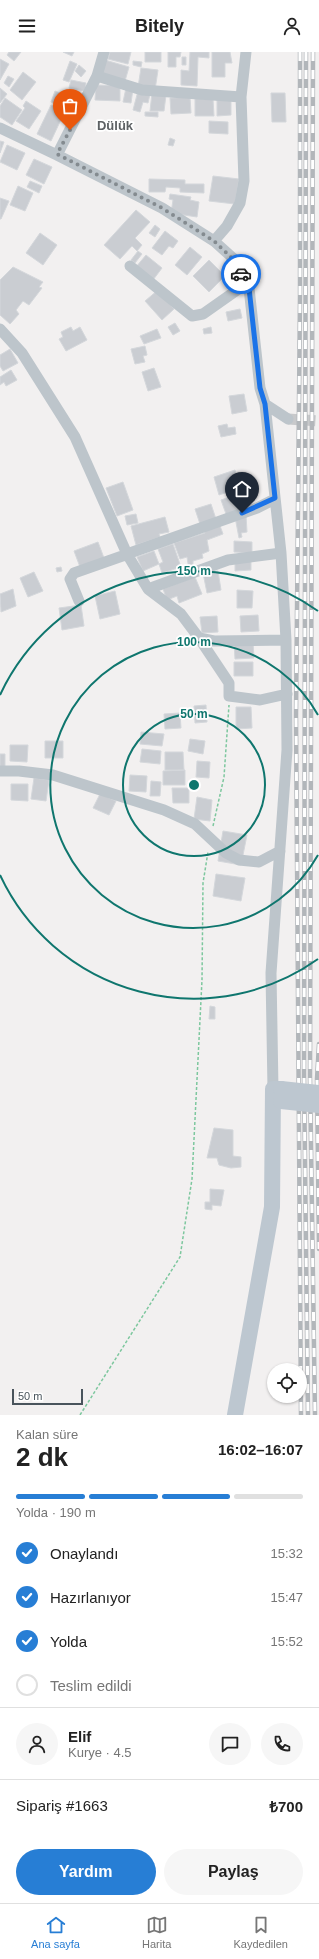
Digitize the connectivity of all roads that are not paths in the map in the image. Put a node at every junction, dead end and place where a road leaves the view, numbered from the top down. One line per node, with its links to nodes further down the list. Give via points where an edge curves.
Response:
1 (104, 52): 3 (street)
2 (246, 52): 4 (street)
3 (97, 76): 4 (street, via 142,90); 6 (street)
4 (241, 97): 7 (street, via 244,181 240,203 227,226)
5 (0, 128): 6 (street)
6 (57, 154): 7 (street, via 162,208)
7 (214, 241): 9 (street, via 234,260)
8 (130, 266): 9 (street, via 192,316 203,314)
9 (247, 283): 11 (street, via 260,388)
10 (0, 329): 15 (street, via 22,354 75,436)
11 (265, 404): 12 (street); 13 (street)
12 (288, 419)
13 (275, 498): 14 (street); 15 (street, via 257,508)
14 (281, 553): 16 (street, via 228,560); 19 (street)
15 (128, 554): 16 (street); 17 (street, via 74,572 70,579)
16 (148, 589): 18 (street, via 181,614)
17 (79, 601)
18 (199, 638): 19 (street); 20 (street, via 229,683 229,696 260,700)
19 (286, 640): 20 (street)
20 (286, 694): 22 (street, via 287,750)
21 (0, 771): 22 (street, via 53,775 159,808 195,824 226,853 239,860 259,862)
22 (280, 851): 24 (street, via 271,973)
23 (319, 1093): 24 (street, bridge)
24 (277, 1095): 25 (street, bridge); 26 (street, via 272,1207)
25 (319, 1105)
26 (235, 1415)

